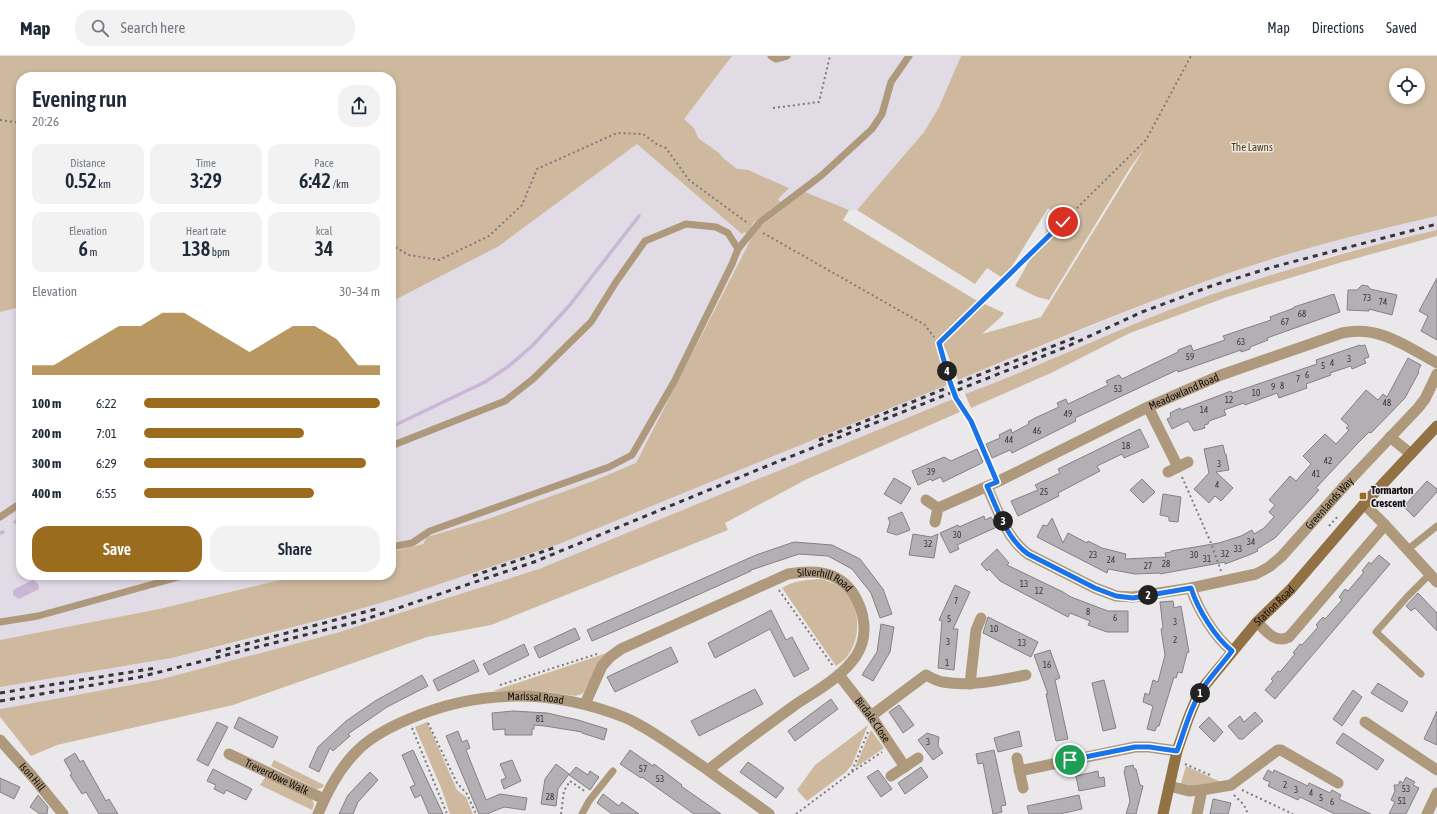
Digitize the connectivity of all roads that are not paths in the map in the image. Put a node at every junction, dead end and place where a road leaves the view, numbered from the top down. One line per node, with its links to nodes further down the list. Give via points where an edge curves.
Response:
1 (771, 56): 2 (lane, via 776,59)
2 (787, 56)
3 (909, 56): 4 (lane, via 891,82 882,114 872,129 822,175 760,222)
4 (738, 249): 11 (lane, via 728,233 716,227 686,224 645,241 592,322 534,379 505,401); 23 (lane, via 674,382 632,455 609,467 430,531 412,543)
5 (939, 343): 14 (lane, bridge, via 956,398 971,421)
6 (1437, 363): 8 (street, Meadowland Road, via 1376,332 1349,332 1222,375)
7 (1437, 374): 10 (street, Greenlands Way, via 1425,399)
8 (1148, 407): 13 (street); 14 (street, Meadowland Road)
9 (1437, 426): 12 (main road, Station Road)
10 (1390, 437): 12 (street); 27 (street, Greenlands Way, via 1282,556 1269,567 1256,574)
11 (396, 444)
12 (1412, 454): 16 (main road, Station Road)
13 (1178, 467)
14 (992, 484): 18 (street, Meadowland Road); 27 (street, Greenlands Way, via 1010,537 1028,554 1116,596 1133,598)
15 (926, 500): 18 (street)
16 (1364, 504): 21 (street); 30 (main road, Station Road, via 1291,589)
17 (16, 506): 19 (lane)
18 (938, 508): 20 (street)
19 (0, 517)
20 (935, 522)
21 (1385, 525): 24 (street); 30 (street, via 1289,637 1275,638)
22 (1437, 526): 24 (lane)
23 (396, 546)
24 (1407, 550): 25 (street)
25 (1434, 578): 33 (lane, via 1407,597 1376,632)
26 (168, 580): 29 (lane, via 38,616)
27 (1191, 588): 31 (street, via 1198,605 1220,640)
28 (981, 618): 35 (street, via 976,630)
29 (1, 620)
30 (1257, 622): 31 (main road, Station Road)
31 (1232, 651): 40 (main road, Station Road, via 1197,698)
32 (839, 674): 36 (street, Silverhill Road, via 857,655 864,633 862,608 844,582 818,572 804,571 788,574 621,649 602,666); 37 (street, Birdale Close); 45 (street, Silverhill Road)
33 (1421, 674)
34 (1026, 675): 35 (street)
35 (970, 684): 37 (street, via 943,682 926,676)
36 (585, 704): 45 (street, Marissal Road, via 628,718); 55 (street, Marissal Road, via 541,696 508,696 448,704 424,712 392,726 356,752)
37 (872, 718): 44 (street, Birdale Close)
38 (1365, 722): 46 (street)
39 (0, 740): 56 (street, Ison Hill)
40 (1177, 751): 48 (street, via 1135,747); 51 (main road, Station Road)
41 (230, 754): 55 (street, Treverdowe Walk)
42 (918, 758): 44 (street)
43 (1017, 758): 48 (street)
44 (905, 766): 49 (street)
45 (708, 770): 59 (street, Marissal Road)
46 (1437, 770)
47 (613, 771): 58 (lane)
48 (1019, 771): 52 (street)
49 (892, 776)
50 (1338, 783): 53 (street, via 1278,750 1231,785)
51 (1169, 786): 53 (street, via 1189,791); 60 (main road, Station Road)
52 (1023, 788)
53 (1202, 790): 61 (street)
54 (1437, 793): 62 (street)
55 (324, 799): 57 (street, Marissal Road)
56 (63, 814)
57 (318, 814)
58 (582, 814)
59 (769, 814)
60 (1163, 814)
61 (1197, 814)
62 (1427, 814)

